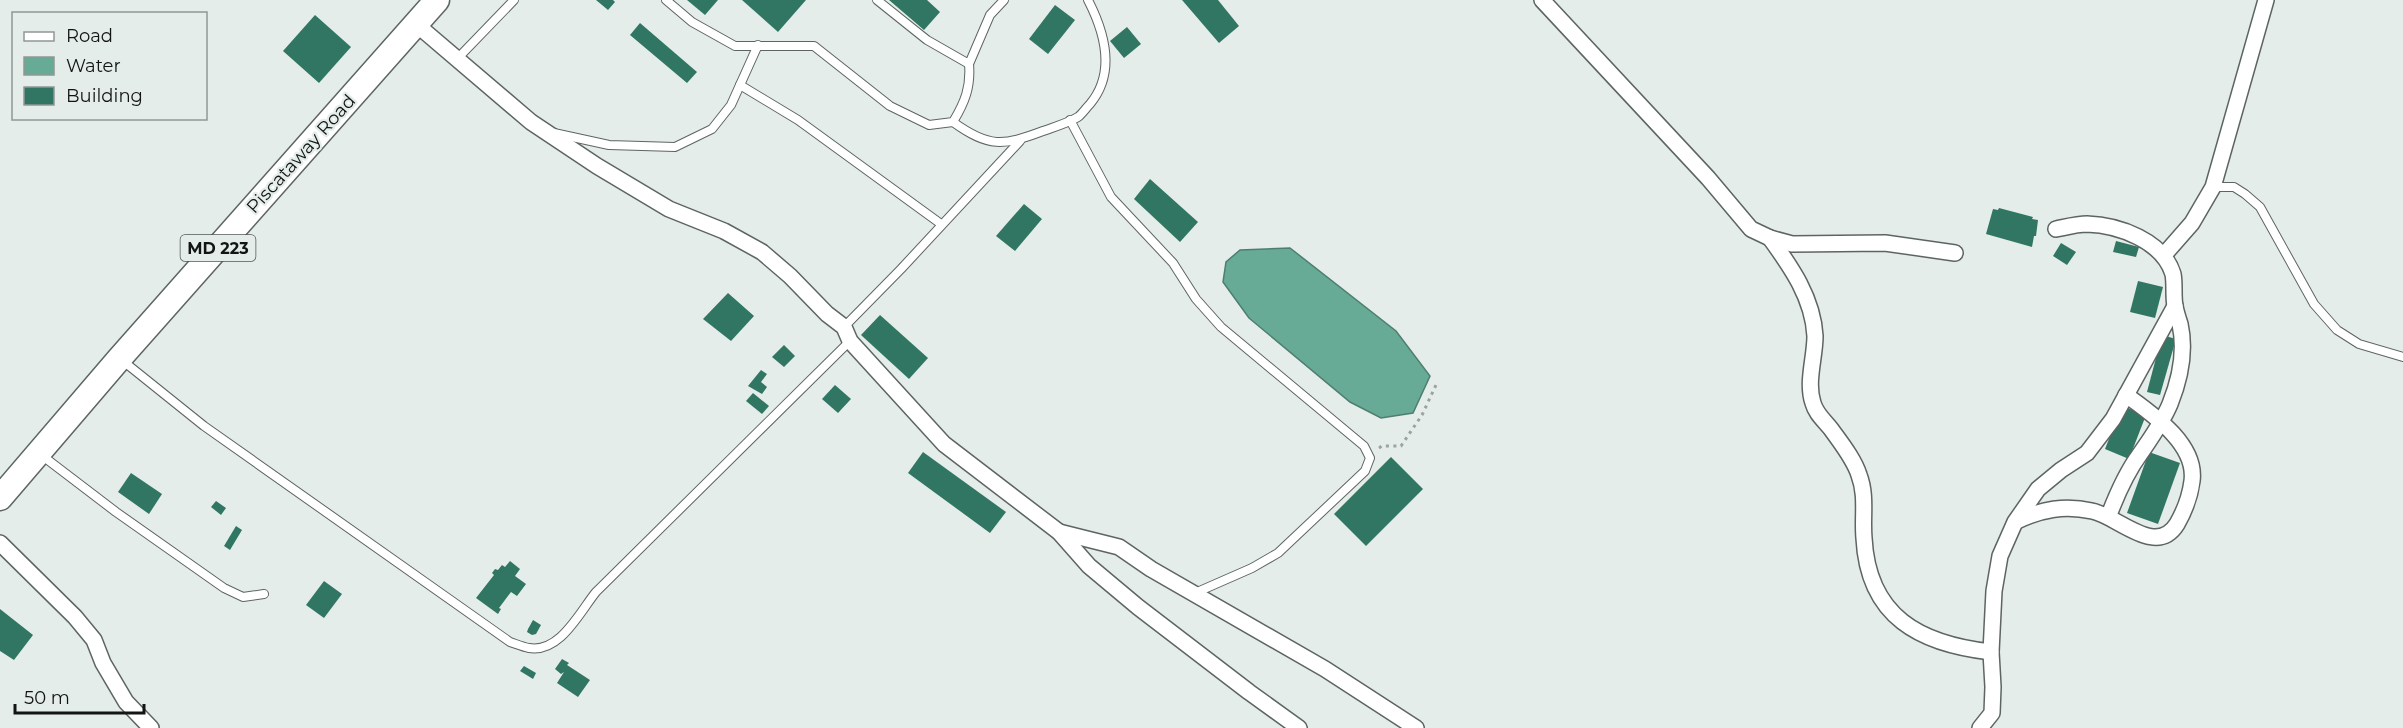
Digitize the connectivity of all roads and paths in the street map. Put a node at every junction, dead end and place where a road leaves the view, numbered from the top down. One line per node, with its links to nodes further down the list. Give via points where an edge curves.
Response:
1 (437, 0): 9 (main road, Piscataway Road / MD 223)
2 (514, 0): 11 (lane)
3 (666, 0): 10 (lane, via 692,22 735,46)
4 (877, 0): 12 (lane, via 927,40)
5 (1004, 0): 12 (lane, via 990,15)
6 (1088, 0): 14 (lane, via 1100,31 1107,68 1099,93 1079,117)
7 (1542, 0): 21 (street, via 1751,229)
8 (2266, 0): 18 (street)
9 (416, 24): 11 (street); 27 (main road, Piscataway Road / MD 223)
10 (758, 45): 13 (lane); 15 (lane, via 814,46 890,106 929,125)
11 (457, 59): 16 (street)
12 (969, 63): 15 (lane, via 970,82)
13 (741, 85): 16 (lane, via 732,105 712,129 675,147 609,145); 19 (lane, via 798,120)
14 (1070, 120): 17 (lane); 32 (lane, via 1111,197 1173,263 1196,299 1221,327 1364,446)
15 (953, 122): 17 (lane, via 991,142)
16 (544, 131): 25 (street, via 642,195 762,252)
17 (1022, 139): 19 (lane)
18 (2213, 187): 23 (street, via 2192,223); 26 (lane, via 2234,187 2260,207 2314,304 2337,330 2359,344)
19 (941, 224): 25 (lane)
20 (2056, 229): 23 (street, via 2086,224 2122,230)
21 (1770, 238): 22 (street, via 1792,244 1885,243); 40 (street, via 1793,270 1812,318 1812,401 1859,475 1866,566 1872,585 1893,613 1916,631 1938,642)
22 (1955, 253)
23 (2163, 255): 24 (street, via 2173,275)
24 (2175, 306): 29 (street); 30 (street, via 2182,365)
25 (847, 334): 27 (lane, via 596,592 551,646 530,648 510,642 233,446); 36 (street, via 944,444)
26 (2403, 357)
27 (119, 359): 31 (main road, Piscataway Road / MD 223)
28 (1436, 385): 32 (path, via 1422,416 1401,446 1382,446)
29 (2126, 395): 30 (street); 35 (street, via 2087,453 2038,489)
30 (2162, 420): 34 (street, via 2119,489); 34 (street, via 2192,460 2191,493 2185,511 2171,533 2159,538 2132,531)
31 (39, 453): 33 (main road, Piscataway Road / MD 223); 39 (lane, via 224,588 243,597)
32 (1370, 458): 38 (lane, via 1365,471 1278,552)
33 (0, 498)
34 (2109, 515): 35 (street, via 2054,508)
35 (2014, 522): 40 (street, via 2000,556)
36 (1059, 532): 38 (street, via 1119,547); 42 (street, via 1089,566)
37 (0, 543): 41 (street, via 94,640 126,702)
38 (1195, 593): 43 (street)
39 (264, 594)
40 (1991, 652): 44 (street, via 1992,713)
41 (151, 728)
42 (1299, 728)
43 (1416, 728)
44 (1980, 728)

